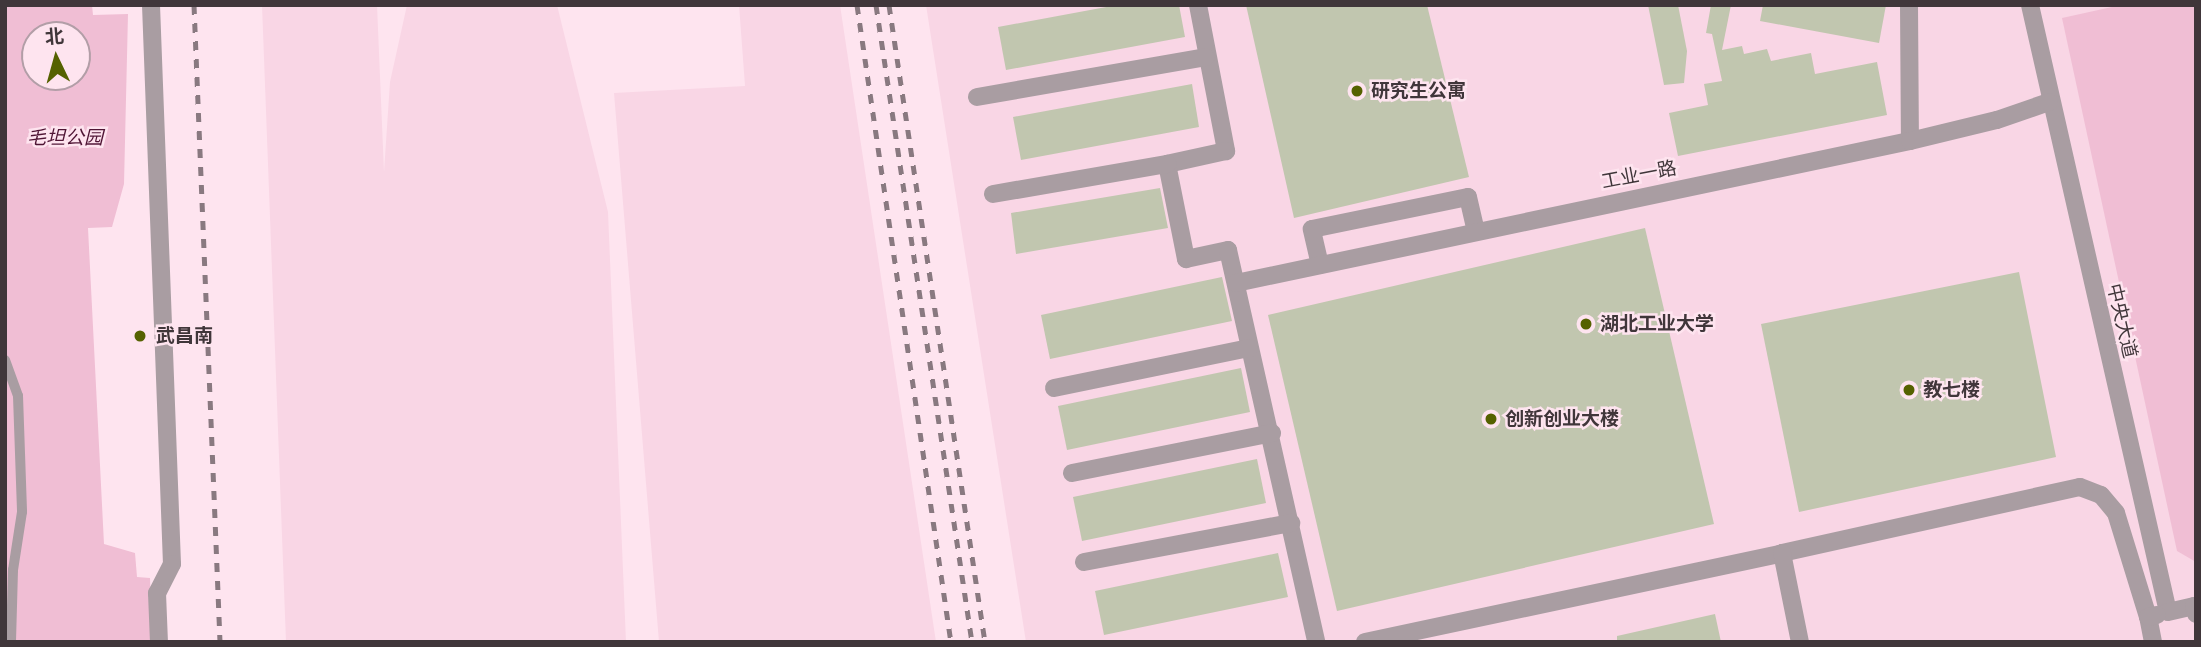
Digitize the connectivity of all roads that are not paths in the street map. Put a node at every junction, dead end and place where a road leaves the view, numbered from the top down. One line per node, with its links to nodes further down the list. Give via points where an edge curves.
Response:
1 (151, 5): 26 (street, via 172,564 157,593)
2 (1198, 5): 5 (street)
3 (1909, 5): 8 (street)
4 (2030, 5): 7 (street, 中央大道)
5 (1206, 57): 6 (street); 9 (street, via 1226,151)
6 (977, 97)
7 (2049, 102): 8 (street, 工业一路); 23 (street, 中央大道)
8 (1910, 141): 11 (street, 工业一路)
9 (1167, 164): 10 (street); 13 (street, via 1185,259 1228,250)
10 (993, 194)
11 (1476, 231): 12 (street, 工业一路); 12 (street, via 1468,197 1312,229)
12 (1320, 265): 13 (street, 工业一路)
13 (1236, 283): 14 (street)
14 (1249, 348): 16 (street); 17 (street)
15 (5, 360): 25 (lane, via 18,396 22,512 13,570)
16 (1054, 388)
17 (1272, 433): 18 (street); 19 (street)
18 (1072, 473)
19 (1291, 523): 21 (street); 27 (street)
20 (1782, 553): 24 (street, via 2080,487 2101,495 2116,513); 28 (street); 29 (street)
21 (1084, 562)
22 (2195, 609): 23 (street)
23 (2168, 612): 24 (street)
24 (2148, 617): 30 (street)
25 (11, 642)
26 (159, 642)
27 (1317, 642)
28 (1365, 642)
29 (1800, 642)
30 (2152, 642)

